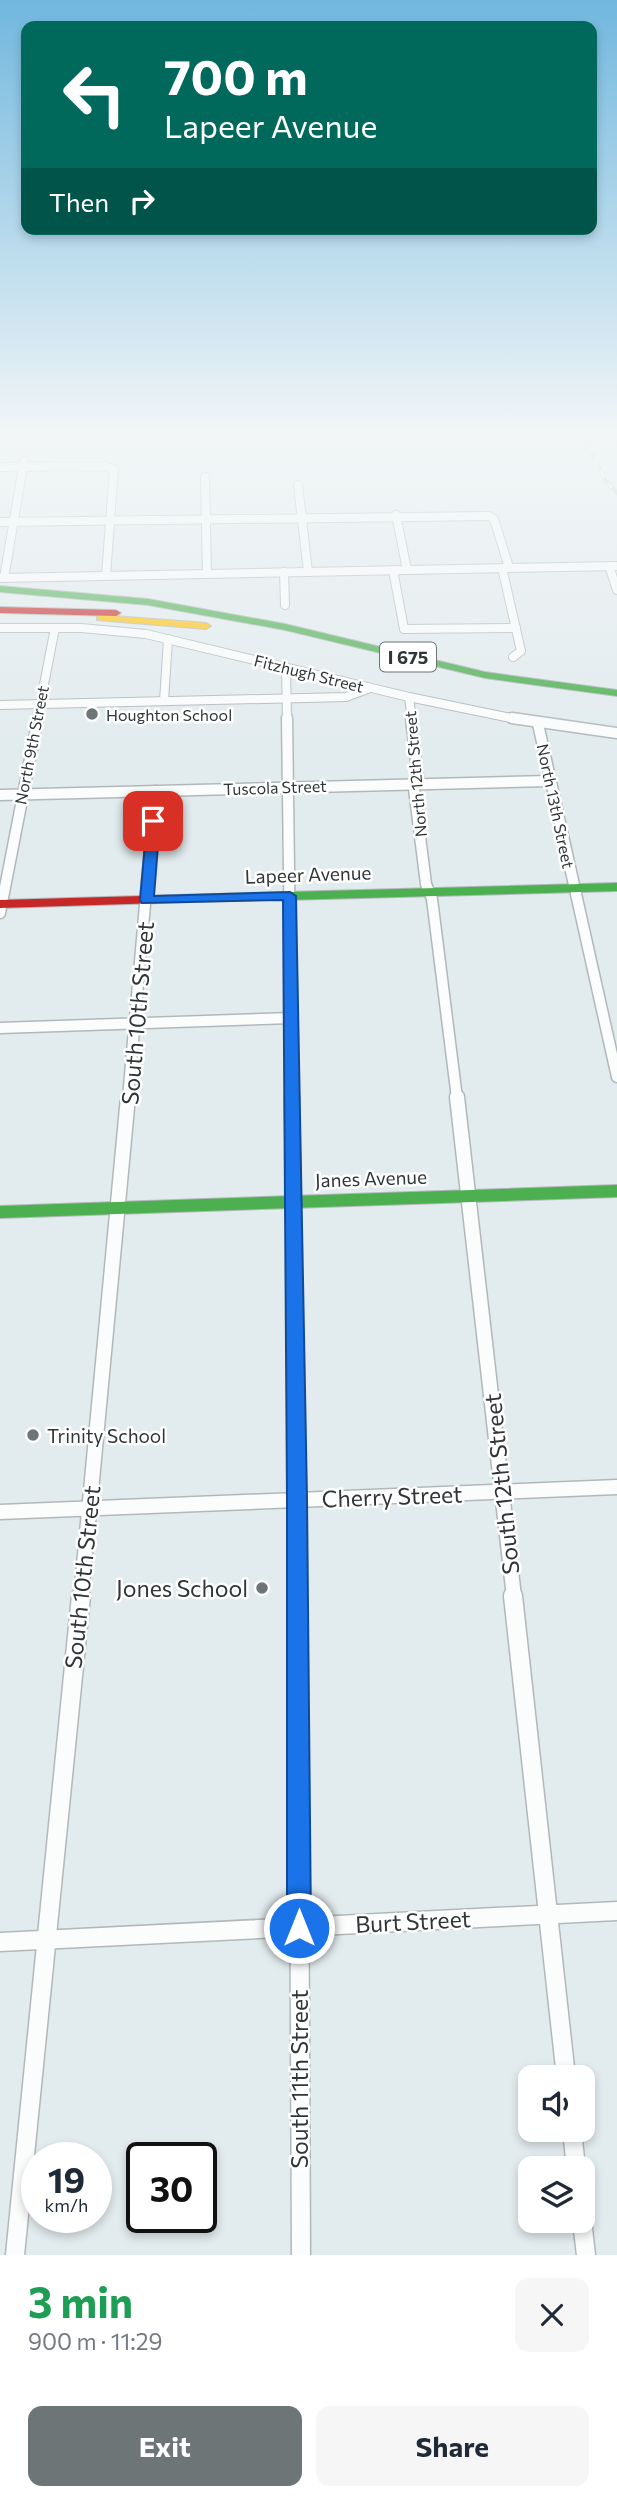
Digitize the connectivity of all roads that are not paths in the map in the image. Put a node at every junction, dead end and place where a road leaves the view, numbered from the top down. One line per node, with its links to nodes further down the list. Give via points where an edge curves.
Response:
1 (10, 538): 15 (street)
2 (108, 538): 14 (street)
3 (206, 538): 13 (street)
4 (305, 538): 12 (street)
5 (401, 538): 10 (street)
6 (499, 538): 8 (street)
7 (613, 566): 8 (street); 16 (street)
8 (507, 568): 10 (street); 25 (street, via 503,572)
9 (393, 570): 10 (street); 12 (street); 26 (street)
10 (407, 570)
11 (284, 572): 12 (street); 13 (street); 18 (street)
12 (309, 572)
13 (207, 574): 14 (street)
14 (106, 576): 15 (street)
15 (1, 582): 20 (main road)
16 (617, 590)
17 (0, 598): 20 (main road, I 675, via 96,601)
18 (285, 606)
19 (0, 610): 22 (main road, I 675, via 114,613)
20 (200, 612): 31 (main road, I 675, via 473,672)
21 (0, 621): 22 (main road, via 83,617)
22 (215, 626): 37 (main road, I 675, via 510,693)
23 (0, 628): 24 (street, Fitzhugh Street)
24 (55, 628): 27 (street, Fitzhugh Street); 35 (street, North 9th Street)
25 (516, 628): 26 (street); 28 (street, via 521,651)
26 (404, 629)
27 (168, 639): 29 (street, Fitzhugh Street); 34 (street)
28 (513, 657)
29 (286, 667): 30 (street, Fitzhugh Street); 32 (street, South 11th Street)
30 (370, 688): 32 (street, via 346,697); 33 (street, Fitzhugh Street)
31 (617, 693)
32 (286, 698): 34 (street); 42 (street, South 11th Street)
33 (409, 698): 38 (street, Fitzhugh Street); 41 (street, North 12th Street)
34 (163, 701): 35 (street)
35 (39, 704): 36 (street); 44 (street, North 9th Street)
36 (0, 705)
37 (617, 707)
38 (538, 724): 39 (street, Fitzhugh Street); 40 (street, North 13th Street)
39 (617, 733)
40 (549, 781): 41 (street, Tuscola Street); 47 (street, North 13th Street)
41 (416, 784): 42 (street, Tuscola Street); 48 (street, North 12th Street)
42 (288, 787): 43 (street, Tuscola Street); 49 (street, South 11th Street)
43 (155, 791): 44 (street, Tuscola Street); 50 (street, South 10th Street)
44 (22, 794): 45 (street, Tuscola Street); 51 (street, North 9th Street)
45 (0, 795)
46 (617, 887): 47 (main road, Lapeer Avenue)
47 (574, 888): 48 (main road, Lapeer Avenue); 52 (street, North 13th Street)
48 (428, 892): 49 (main road, Lapeer Avenue); 59 (street, South 12th Street)
49 (290, 896): 50 (main road, Lapeer Avenue); 54 (street, South 11th Street)
50 (147, 900): 51 (main road, Lapeer Avenue); 55 (street, South 10th Street)
51 (1, 907)
52 (603, 1016): 53 (street); 57 (street, North 13th Street)
53 (617, 1016)
54 (291, 1018): 55 (street); 60 (street, South 11th Street)
55 (136, 1023): 56 (street); 61 (street, South 10th Street)
56 (0, 1028)
57 (617, 1077)
58 (617, 1191): 59 (main road, Janes Avenue)
59 (470, 1196): 60 (main road, Janes Avenue); 64 (street, South 12th Street)
60 (294, 1202): 61 (main road, Janes Avenue); 65 (street, South 11th Street)
61 (119, 1207): 62 (main road, Janes Avenue); 66 (street, South 10th Street)
62 (0, 1212)
63 (617, 1487): 64 (street, Cherry Street)
64 (502, 1491): 65 (street, Cherry Street); 69 (street, South 12th Street)
65 (297, 1499): 66 (street, Cherry Street); 70 (street, South 11th Street)
66 (89, 1508): 67 (street, Cherry Street); 71 (street, South 10th Street)
67 (0, 1512)
68 (617, 1911): 69 (street, Burt Street)
69 (548, 1913): 70 (street, Burt Street); 73 (street, South 12th Street)
70 (299, 1928): 71 (street, Burt Street); 76 (street, South 11th Street)
71 (45, 1940): 72 (street, Burt Street); 75 (street, South 10th Street)
72 (0, 1942)
73 (565, 2065)
74 (583, 2233): 77 (street)
75 (15, 2255)
76 (300, 2255)
77 (586, 2255)

